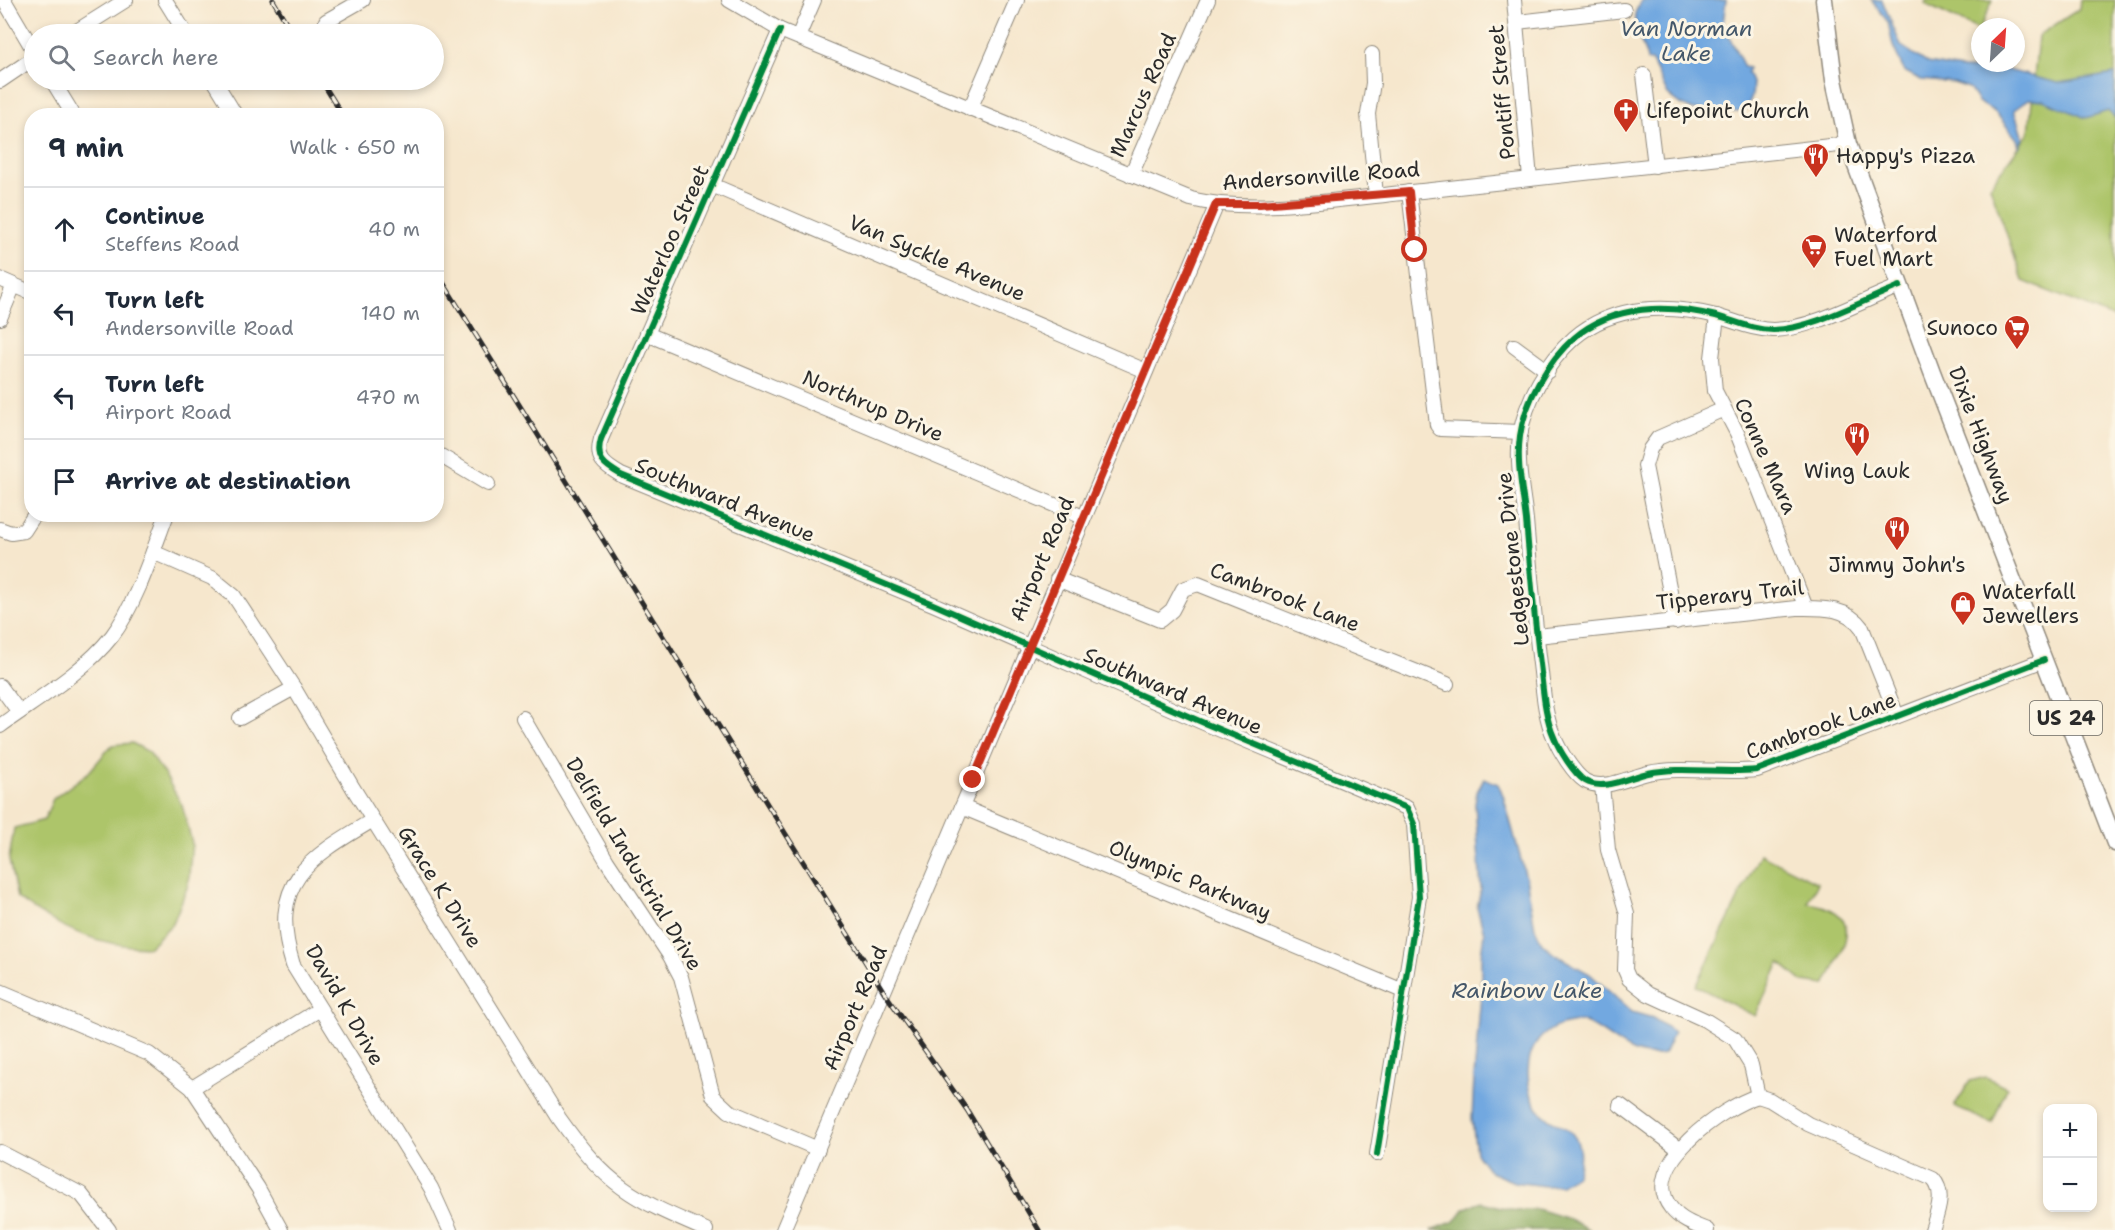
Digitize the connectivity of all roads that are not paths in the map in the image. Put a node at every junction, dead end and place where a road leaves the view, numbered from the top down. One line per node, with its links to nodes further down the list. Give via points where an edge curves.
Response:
1 (4, 0): 17 (street)
2 (126, 0): 14 (street)
3 (165, 0): 15 (street)
4 (363, 0): 12 (street)
5 (729, 0): 16 (street, Andersonville Road)
6 (814, 0): 18 (street)
7 (1017, 0): 27 (street)
8 (1208, 0): 30 (street, Marcus Road)
9 (1514, 0): 13 (street, Pontiff Street)
10 (1824, 0): 28 (main road, Dixie Highway / US 24, via 1834,80)
11 (1619, 7): 13 (street)
12 (326, 21)
13 (1517, 22): 31 (street, Pontiff Street)
14 (88, 24)
15 (180, 24)
16 (780, 30): 18 (street, Andersonville Road); 32 (street, Waterloo Street)
17 (24, 34)
18 (798, 38): 27 (street, Andersonville Road)
19 (1372, 54): 34 (street, via 1368,114)
20 (24, 65): 22 (street)
21 (1644, 75): 29 (street)
22 (0, 81)
23 (58, 90): 25 (street)
24 (220, 90): 26 (street)
25 (69, 108)
26 (231, 108)
27 (970, 109): 30 (street, Andersonville Road)
28 (1848, 144): 29 (street, Andersonville Road); 38 (main road, Dixie Highway / US 24)
29 (1655, 166): 31 (street, Andersonville Road)
30 (1131, 175): 35 (street, Andersonville Road, via 1191,199)
31 (1530, 179): 33 (street, Andersonville Road)
32 (712, 185): 42 (street, Waterloo Street); 44 (street, Van Syckle Avenue)
33 (1409, 192): 34 (street, Andersonville Road); 47 (street, via 1437,425 1453,432)
34 (1376, 195): 35 (street, Andersonville Road)
35 (1216, 204): 44 (street, Airport Road)
36 (0, 279): 37 (street)
37 (14, 285): 39 (street); 41 (street)
38 (1900, 286): 40 (street, Ledgestone Drive, via 1824,317 1776,330 1762,330); 61 (main road, Dixie Highway / US 24)
39 (24, 289)
40 (1717, 316): 45 (street, Ledgestone Drive, via 1660,308 1629,311 1603,320 1575,337); 46 (street, Conne Mara, via 1712,377)
41 (0, 318)
42 (647, 334): 49 (street, Waterloo Street, via 601,439 599,457); 51 (street, Northrup Drive)
43 (1514, 346): 45 (street)
44 (1146, 371): 51 (street, Airport Road)
45 (1548, 371): 47 (street, Ledgestone Drive, via 1528,408)
46 (1724, 409): 57 (street, Conne Mara, via 1769,510); 58 (street, via 1658,438 1645,466)
47 (1521, 432): 59 (street, Ledgestone Drive, via 1519,454)
48 (444, 458): 50 (street)
49 (603, 464): 60 (street, Southward Avenue, via 621,475)
50 (488, 484)
51 (1083, 517): 56 (street, Airport Road)
52 (30, 522): 54 (street, via 24,531 11,533)
53 (164, 522): 55 (street)
54 (0, 529)
55 (153, 552): 64 (street, Grace K Drive, via 225,587); 65 (street, via 112,636 77,669)
56 (1057, 579): 60 (street, Airport Road); 62 (street, Cambrook Lane, via 1160,621 1172,610 1183,589 1198,584)
57 (1806, 608): 58 (street, Tipperary Trail); 66 (street, Tipperary Trail, via 1840,611 1858,622)
58 (1676, 622): 59 (street, Tipperary Trail)
59 (1537, 636): 70 (street, Ledgestone Drive, via 1543,690 1554,737 1584,780)
60 (1028, 646): 71 (street, Airport Road); 75 (street, Southward Avenue, via 1407,808 1414,824 1419,897)
61 (2044, 660): 66 (street, Cambrook Lane); 73 (main road, Dixie Highway / US 24)
62 (1447, 684)
63 (0, 686): 65 (street)
64 (294, 688): 67 (street); 72 (street, Grace K Drive)
65 (19, 712): 69 (street)
66 (1897, 716): 70 (street, Cambrook Lane, via 1756,770 1669,770)
67 (240, 718)
68 (523, 718): 80 (street, Delfield Industrial Drive, via 681,977 713,1096 729,1111)
69 (0, 726)
70 (1602, 785): 78 (street, via 1608,850 1627,914 1625,970 1629,979 1648,994 1705,1020 1735,1039 1751,1065)
71 (962, 807): 75 (street, Olympic Parkway); 80 (street, Airport Road)
72 (373, 820): 76 (street, David K Drive, via 311,860 290,894 285,941 293,965); 87 (street, Grace K Drive, via 586,1157 632,1196)
73 (2115, 843)
74 (0, 991): 77 (street, via 148,1054)
75 (1403, 991): 83 (street, Southward Avenue)
76 (320, 1009): 77 (street); 86 (street, David K Drive, via 431,1188)
77 (192, 1088): 85 (street)
78 (1758, 1096): 81 (street, via 1708,1122); 90 (street, via 1808,1124 1933,1179 1939,1208)
79 (1620, 1104): 81 (street)
80 (818, 1149): 88 (street, Airport Road)
81 (1680, 1150): 89 (street, via 1665,1176 1666,1202 1678,1216)
82 (0, 1152): 84 (street, via 81,1194)
83 (1377, 1154)
84 (109, 1230)
85 (281, 1230)
86 (450, 1230)
87 (706, 1230)
88 (783, 1230)
89 (1707, 1230)
90 (1932, 1230)

